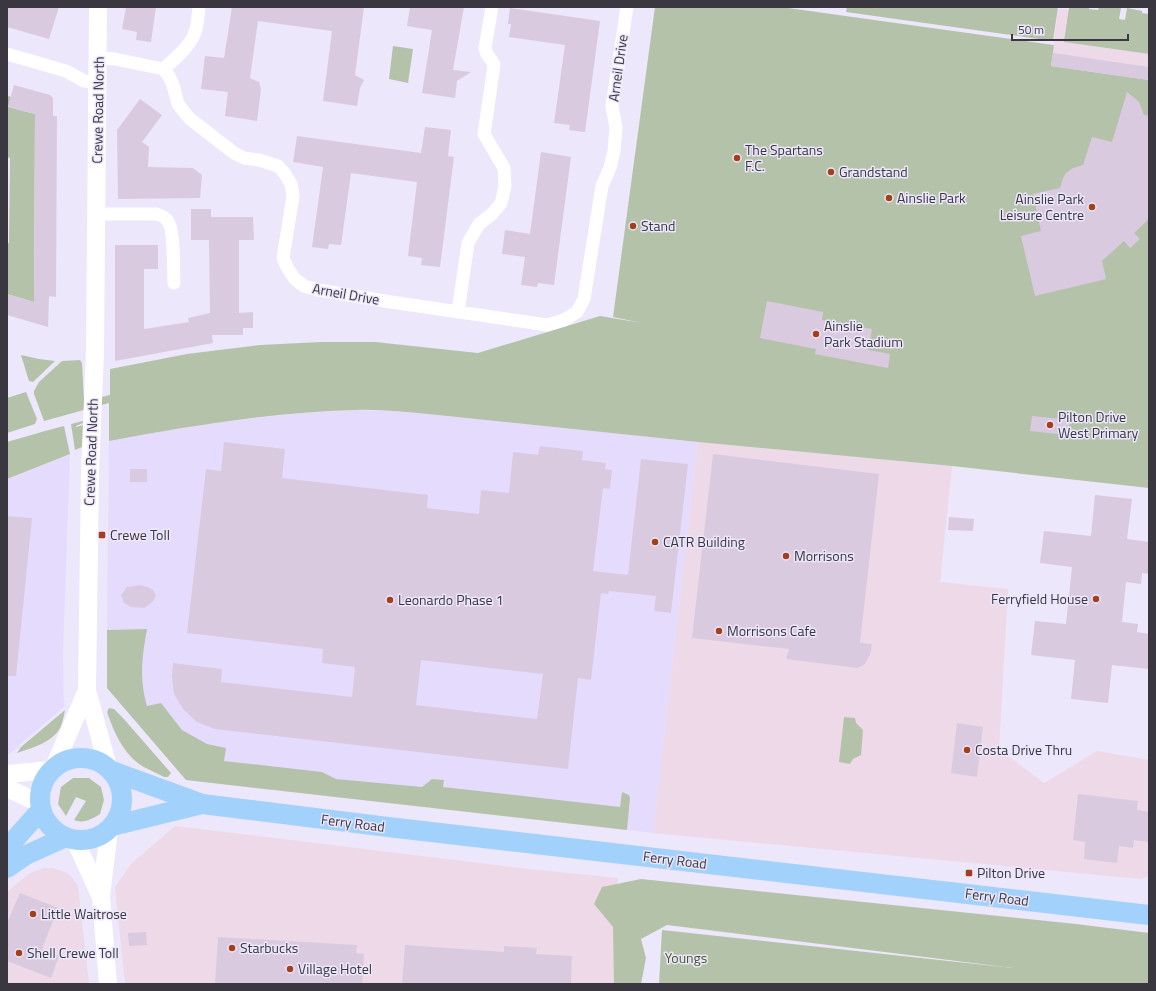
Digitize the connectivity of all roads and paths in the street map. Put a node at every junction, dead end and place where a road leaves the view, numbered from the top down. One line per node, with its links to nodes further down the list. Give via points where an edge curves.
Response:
1 (98, 7): 6 (street, Crewe Road North)
2 (199, 7): 7 (street, via 195,33 177,58)
3 (492, 7): 11 (street, via 485,48 486,55 494,65 484,134 504,168 505,186 501,203 479,224 468,243)
4 (627, 7): 11 (street, Arneil Drive, via 612,106 616,128 614,151 602,186 584,299 578,312 547,325)
5 (7, 54): 8 (street, via 66,71 84,81)
6 (98, 58): 7 (street); 8 (street, Crewe Road North)
7 (163, 69): 11 (street, Arneil Drive, via 173,85 178,104 189,118 234,153 278,166 285,174 291,184 293,196 284,258 295,279 304,286 318,290)
8 (97, 83): 9 (street, Crewe Road North)
9 (104, 214): 10 (street, via 156,214 168,220 171,227); 12 (street, Crewe Road North, via 90,471)
10 (174, 282)
11 (458, 312)
12 (87, 690): 13 (street, Crewe Road North); 14 (street, Crewe Road North)
13 (52, 769): 14 (main road, via 62,761 81,757 91,758); 15 (street); 18 (main road, via 41,785)
14 (110, 769): 17 (main road, Ferry Road); 19 (main road, via 118,779 122,798 118,818)
15 (7, 774)
16 (7, 788): 18 (street)
17 (202, 804): 19 (main road, Ferry Road); 24 (main road, Ferry Road)
18 (40, 806): 20 (main road, via 50,827); 21 (main road)
19 (110, 828): 20 (main road, via 93,838); 23 (street)
20 (71, 838): 22 (main road, via 26,855); 23 (street)
21 (7, 846)
22 (7, 868)
23 (101, 896): 25 (street)
24 (1149, 915)
25 (108, 984)

